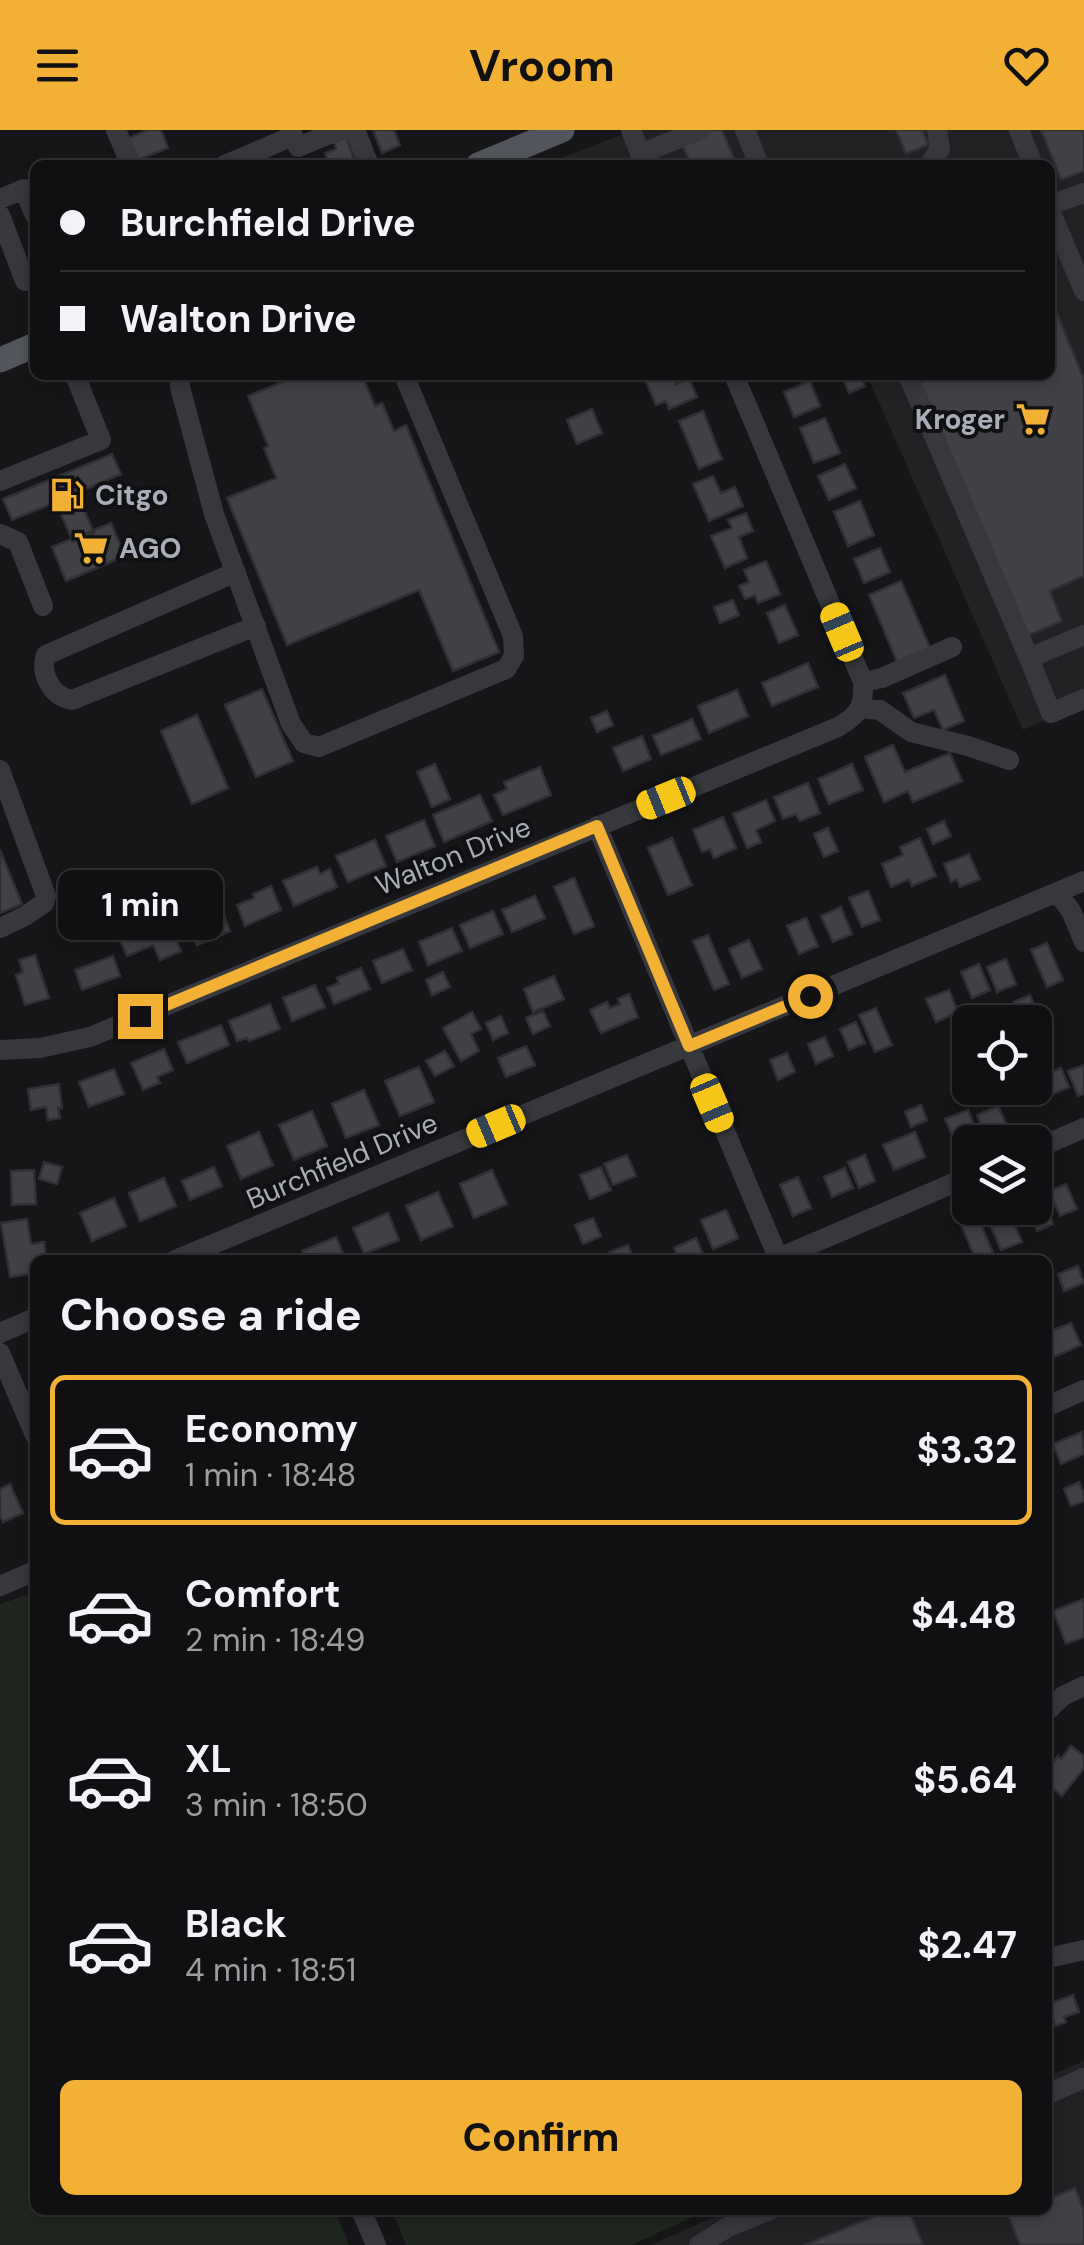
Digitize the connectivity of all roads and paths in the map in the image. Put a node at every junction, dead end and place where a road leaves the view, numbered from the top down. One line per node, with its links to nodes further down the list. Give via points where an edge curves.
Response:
1 (116, 130): 13 (street)
2 (340, 130): 11 (street)
3 (355, 130): 15 (street)
4 (562, 130): 10 (main road)
5 (631, 130): 12 (street)
6 (700, 130): 12 (street)
7 (745, 130): 17 (street)
8 (937, 130): 18 (street, via 940,149)
9 (1019, 130): 19 (street)
10 (530, 136): 16 (main road)
11 (297, 144): 14 (street)
12 (643, 159)
13 (129, 160)
14 (242, 160)
15 (367, 160)
16 (497, 160)
17 (757, 160)
18 (932, 160)
19 (1031, 160)
20 (1084, 193): 23 (street)
21 (0, 198): 22 (street, via 24,189)
22 (30, 204)
23 (1055, 206)
24 (0, 216): 26 (street)
25 (1055, 220): 27 (street)
26 (30, 279)
27 (1084, 291)
28 (30, 346): 29 (main road)
29 (2, 354)
30 (77, 380): 35 (street, via 102,440)
31 (180, 380): 37 (street)
32 (406, 380): 39 (street, via 514,636 506,670 320,747 304,743 292,724)
33 (736, 380): 43 (street)
34 (910, 380): 42 (street)
35 (0, 481)
36 (0, 534): 38 (street, via 18,542)
37 (236, 572): 39 (street); 39 (street, via 46,655 44,669 55,694 72,700)
38 (43, 606)
39 (256, 626)
40 (1084, 635): 42 (street)
41 (952, 647): 43 (street)
42 (1029, 658): 44 (street, via 1052,712)
43 (863, 682): 45 (street)
44 (1084, 699)
45 (861, 708): 46 (street, via 880,710 911,732); 48 (street, Walton Drive, via 838,728)
46 (1009, 760)
47 (0, 770): 51 (street, via 46,896)
48 (597, 826): 53 (street); 54 (street, Walton Drive, via 90,1037)
49 (1084, 881): 50 (street, Burchfield Drive)
50 (1057, 892): 52 (street); 53 (street, Burchfield Drive)
51 (0, 928)
52 (1084, 942)
53 (689, 1046): 58 (street, Burchfield Drive); 59 (street)
54 (0, 1050)
55 (1084, 1128): 56 (street)
56 (1052, 1141)
57 (952, 1184): 60 (street)
58 (187, 1255)
59 (775, 1255)
60 (788, 1255)
61 (30, 1320): 62 (street)
62 (0, 1333)
63 (0, 1354): 66 (street)
64 (1084, 1390): 65 (street)
65 (1052, 1404)
66 (30, 1423)
67 (30, 1573): 68 (street)
68 (0, 1586)
69 (1084, 1686): 70 (street)
70 (1052, 1706)
71 (1084, 1950): 72 (street)
72 (1052, 1957)
73 (1084, 2078): 74 (street)
74 (1052, 2092)
75 (363, 2215): 77 (street)
76 (758, 2215): 78 (street)
77 (376, 2245)
78 (699, 2245)

